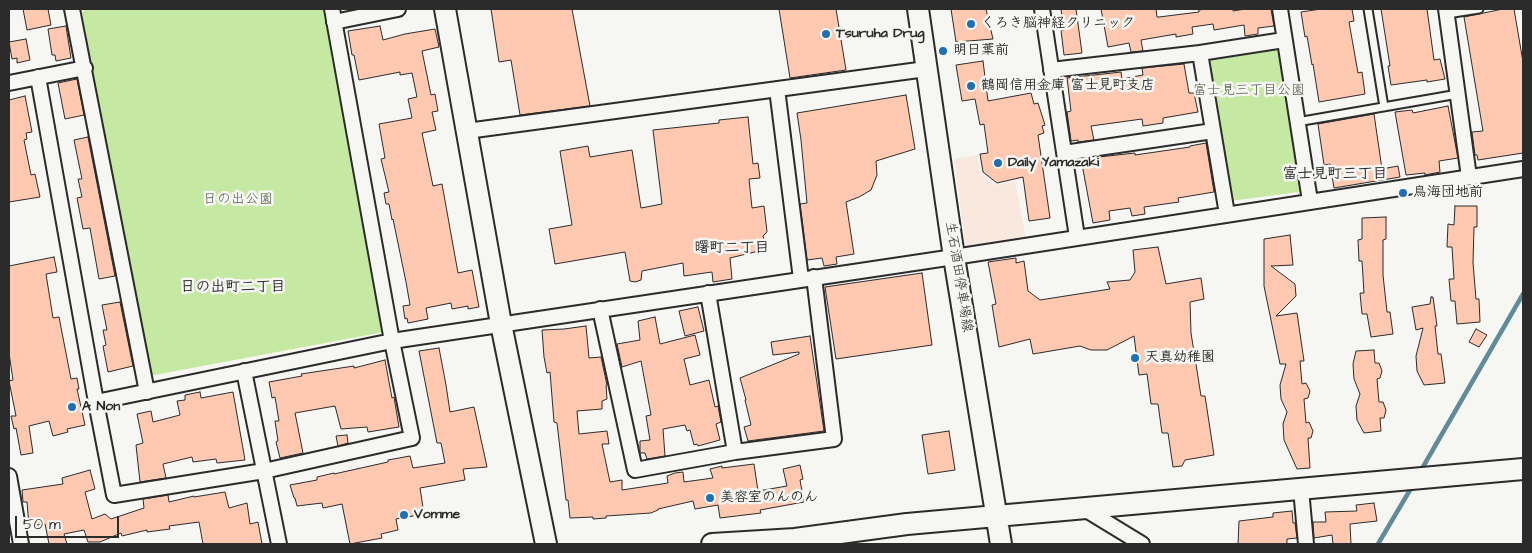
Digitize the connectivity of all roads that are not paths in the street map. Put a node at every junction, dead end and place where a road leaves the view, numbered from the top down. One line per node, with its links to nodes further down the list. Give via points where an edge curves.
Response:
1 (72, 9): 13 (street)
2 (398, 9): 10 (street)
3 (444, 9): 22 (street)
4 (918, 9): 14 (street, 生石酒田停車場線)
5 (1042, 9): 15 (street)
6 (1280, 9): 11 (street)
7 (1368, 9): 20 (lane)
8 (1479, 9): 9 (lane)
9 (1447, 11): 19 (street)
10 (333, 15): 35 (street)
11 (1284, 40): 12 (street); 21 (street)
12 (1200, 53): 15 (street); 23 (street)
13 (84, 68): 16 (street); 37 (street)
14 (926, 69): 18 (street); 30 (street, 生石酒田停車場線)
15 (1051, 70): 24 (street)
16 (38, 77): 17 (street); 38 (street)
17 (9, 83)
18 (776, 89): 22 (street); 31 (street)
19 (1458, 94): 20 (lane); 26 (street)
20 (1384, 107): 21 (lane)
21 (1297, 122): 27 (street)
22 (467, 130): 34 (street)
23 (1214, 132): 24 (street); 28 (street)
24 (1064, 153): 29 (street)
25 (1523, 169): 26 (street)
26 (1469, 177): 27 (street)
27 (1310, 201): 28 (street)
28 (1227, 214): 29 (street)
29 (1077, 237): 30 (street)
30 (954, 256): 31 (street); 45 (street, 生石酒田停車場線)
31 (808, 278): 32 (street); 39 (street, via 834,439)
32 (708, 293): 33 (street); 39 (street)
33 (600, 309): 34 (street); 39 (street, via 635,470)
34 (501, 324): 35 (street); 48 (street)
35 (392, 341): 36 (street); 41 (street, via 412,438)
36 (244, 372): 37 (street); 41 (street)
37 (147, 392): 38 (street)
38 (96, 402): 41 (street, via 114,495)
39 (735, 452)
40 (1523, 469): 43 (street)
41 (264, 471): 47 (street)
42 (9, 476): 46 (street)
43 (1301, 489): 44 (street); 52 (street)
44 (1084, 508): 45 (street); 51 (street)
45 (997, 516): 49 (street, via 795,539); 50 (street, 生石酒田停車場線)
46 (17, 540)
47 (279, 544)
48 (546, 544)
49 (712, 544)
50 (1001, 544)
51 (1142, 544)
52 (1306, 544)

